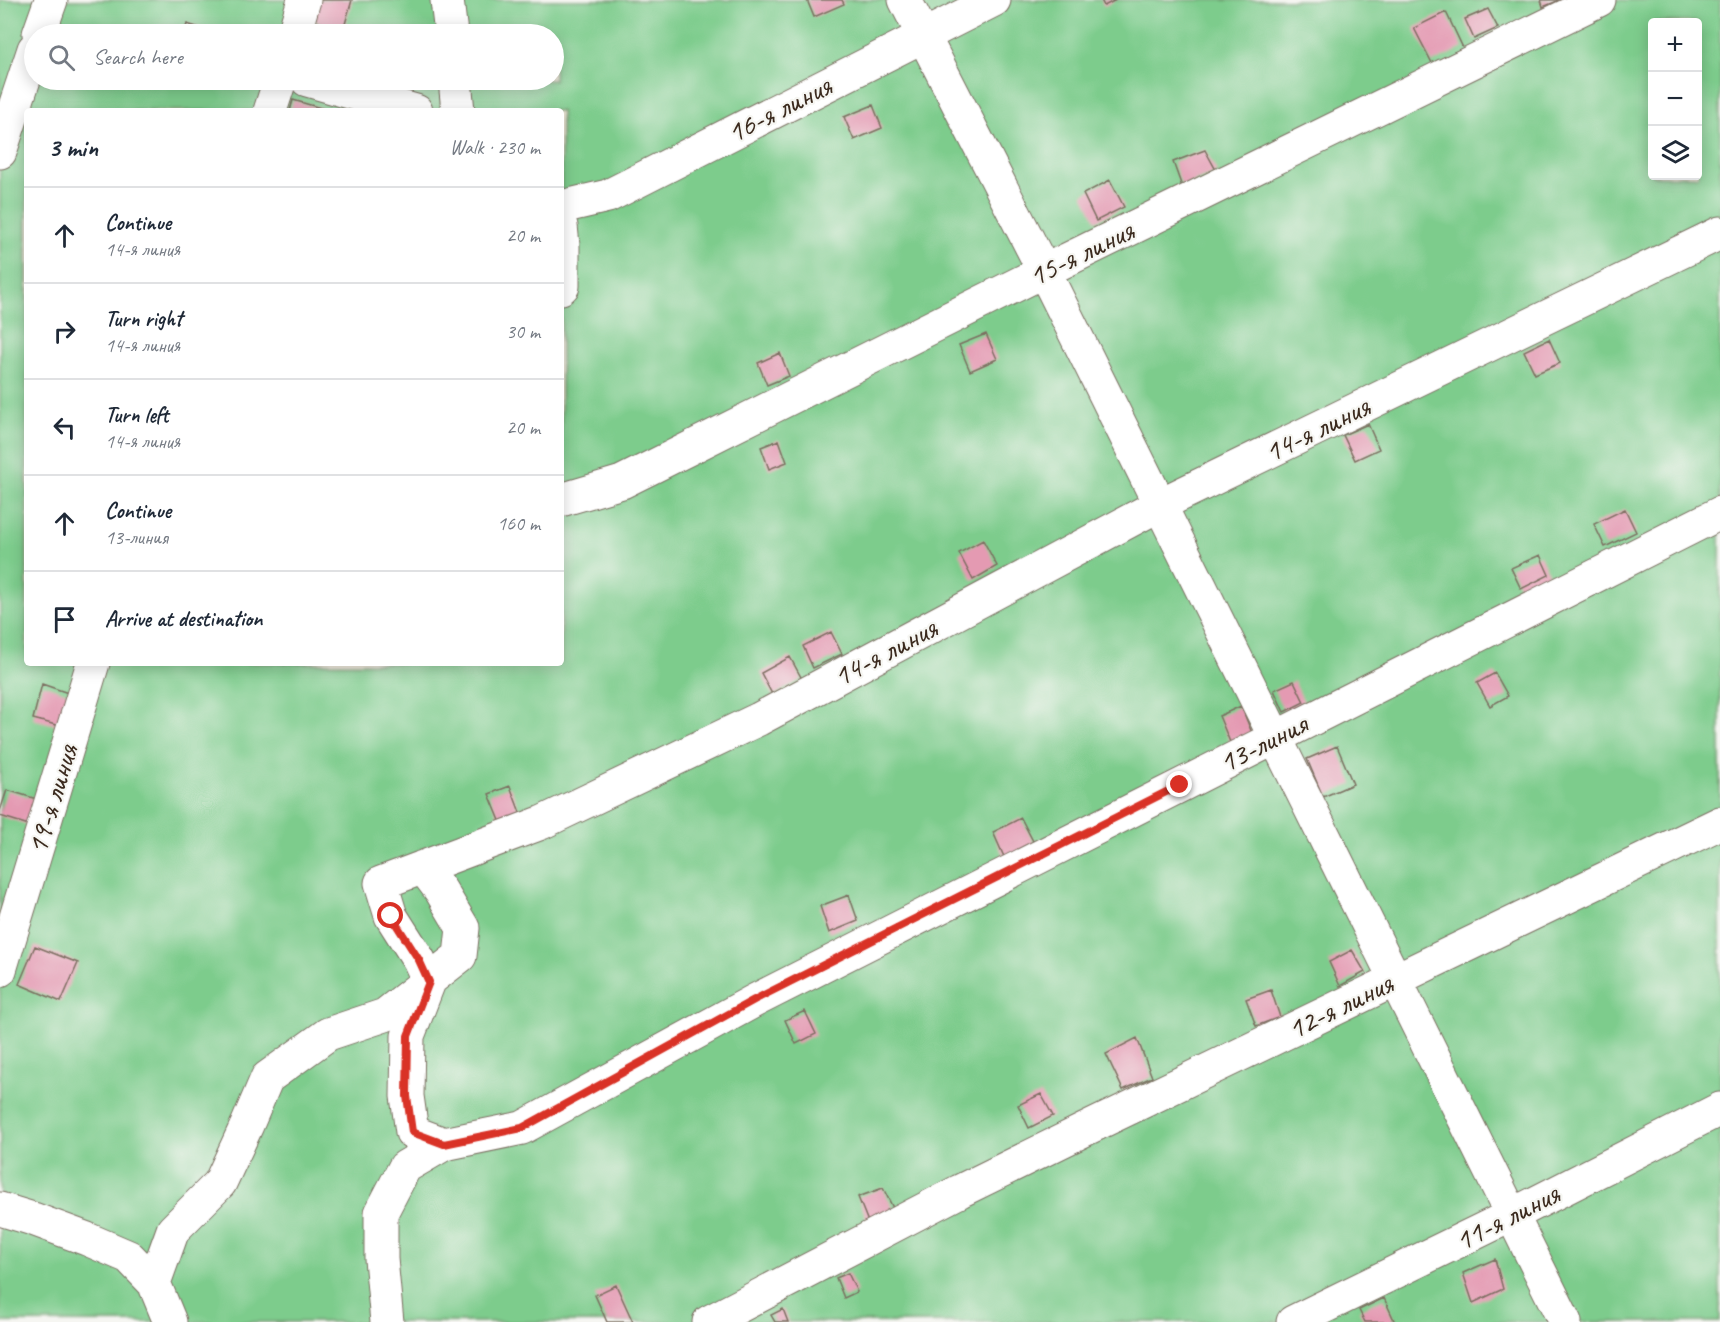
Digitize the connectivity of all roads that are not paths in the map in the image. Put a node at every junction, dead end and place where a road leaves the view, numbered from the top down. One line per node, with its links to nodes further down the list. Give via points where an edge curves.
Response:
1 (51, 0): 7 (street)
2 (304, 0): 8 (street)
3 (447, 0): 9 (street)
4 (905, 0): 10 (street)
5 (994, 0): 10 (street, 16-я линия)
6 (1599, 0): 21 (street, 15-я линия)
7 (43, 24)
8 (297, 24)
9 (449, 24)
10 (923, 35): 19 (street, 16-я линия, via 608,196); 21 (street)
11 (24, 79): 18 (street)
12 (277, 90): 15 (street)
13 (342, 90): 16 (street)
14 (456, 90): 17 (street)
15 (271, 108)
16 (405, 108)
17 (458, 108)
18 (0, 152)
19 (564, 206)
20 (1720, 233): 23 (street, 14-я линия)
21 (1044, 271): 22 (street, 15-я линия, via 622,482); 23 (street)
22 (564, 499)
23 (1159, 506): 26 (street); 28 (street, 14-я линия, via 759,719 541,823)
24 (1720, 513): 26 (street, 13-линия)
25 (92, 666): 29 (street, 19-я линия)
26 (1274, 737): 30 (street); 33 (street, 13-линия, via 754,1000 522,1128)
27 (1720, 823): 30 (street, 12-я линия)
28 (423, 867): 31 (street, via 463,928 460,956); 31 (street, 14-я линия, via 381,883 391,916)
29 (0, 970)
30 (1395, 980): 35 (street); 39 (street, 12-я линия, via 960,1191)
31 (429, 982): 33 (street, via 408,1036 407,1096 412,1132); 36 (street, via 385,1015 328,1034 267,1078 220,1183 173,1230)
32 (1720, 1109): 35 (street, 11-я линия)
33 (444, 1144): 38 (street, via 405,1167 381,1213)
34 (0, 1209): 36 (street, via 129,1257)
35 (1512, 1215): 40 (street, 11-я линия); 41 (street)
36 (154, 1283): 37 (street)
37 (171, 1322)
38 (387, 1322)
39 (709, 1322)
40 (1293, 1322)
41 (1566, 1322)

